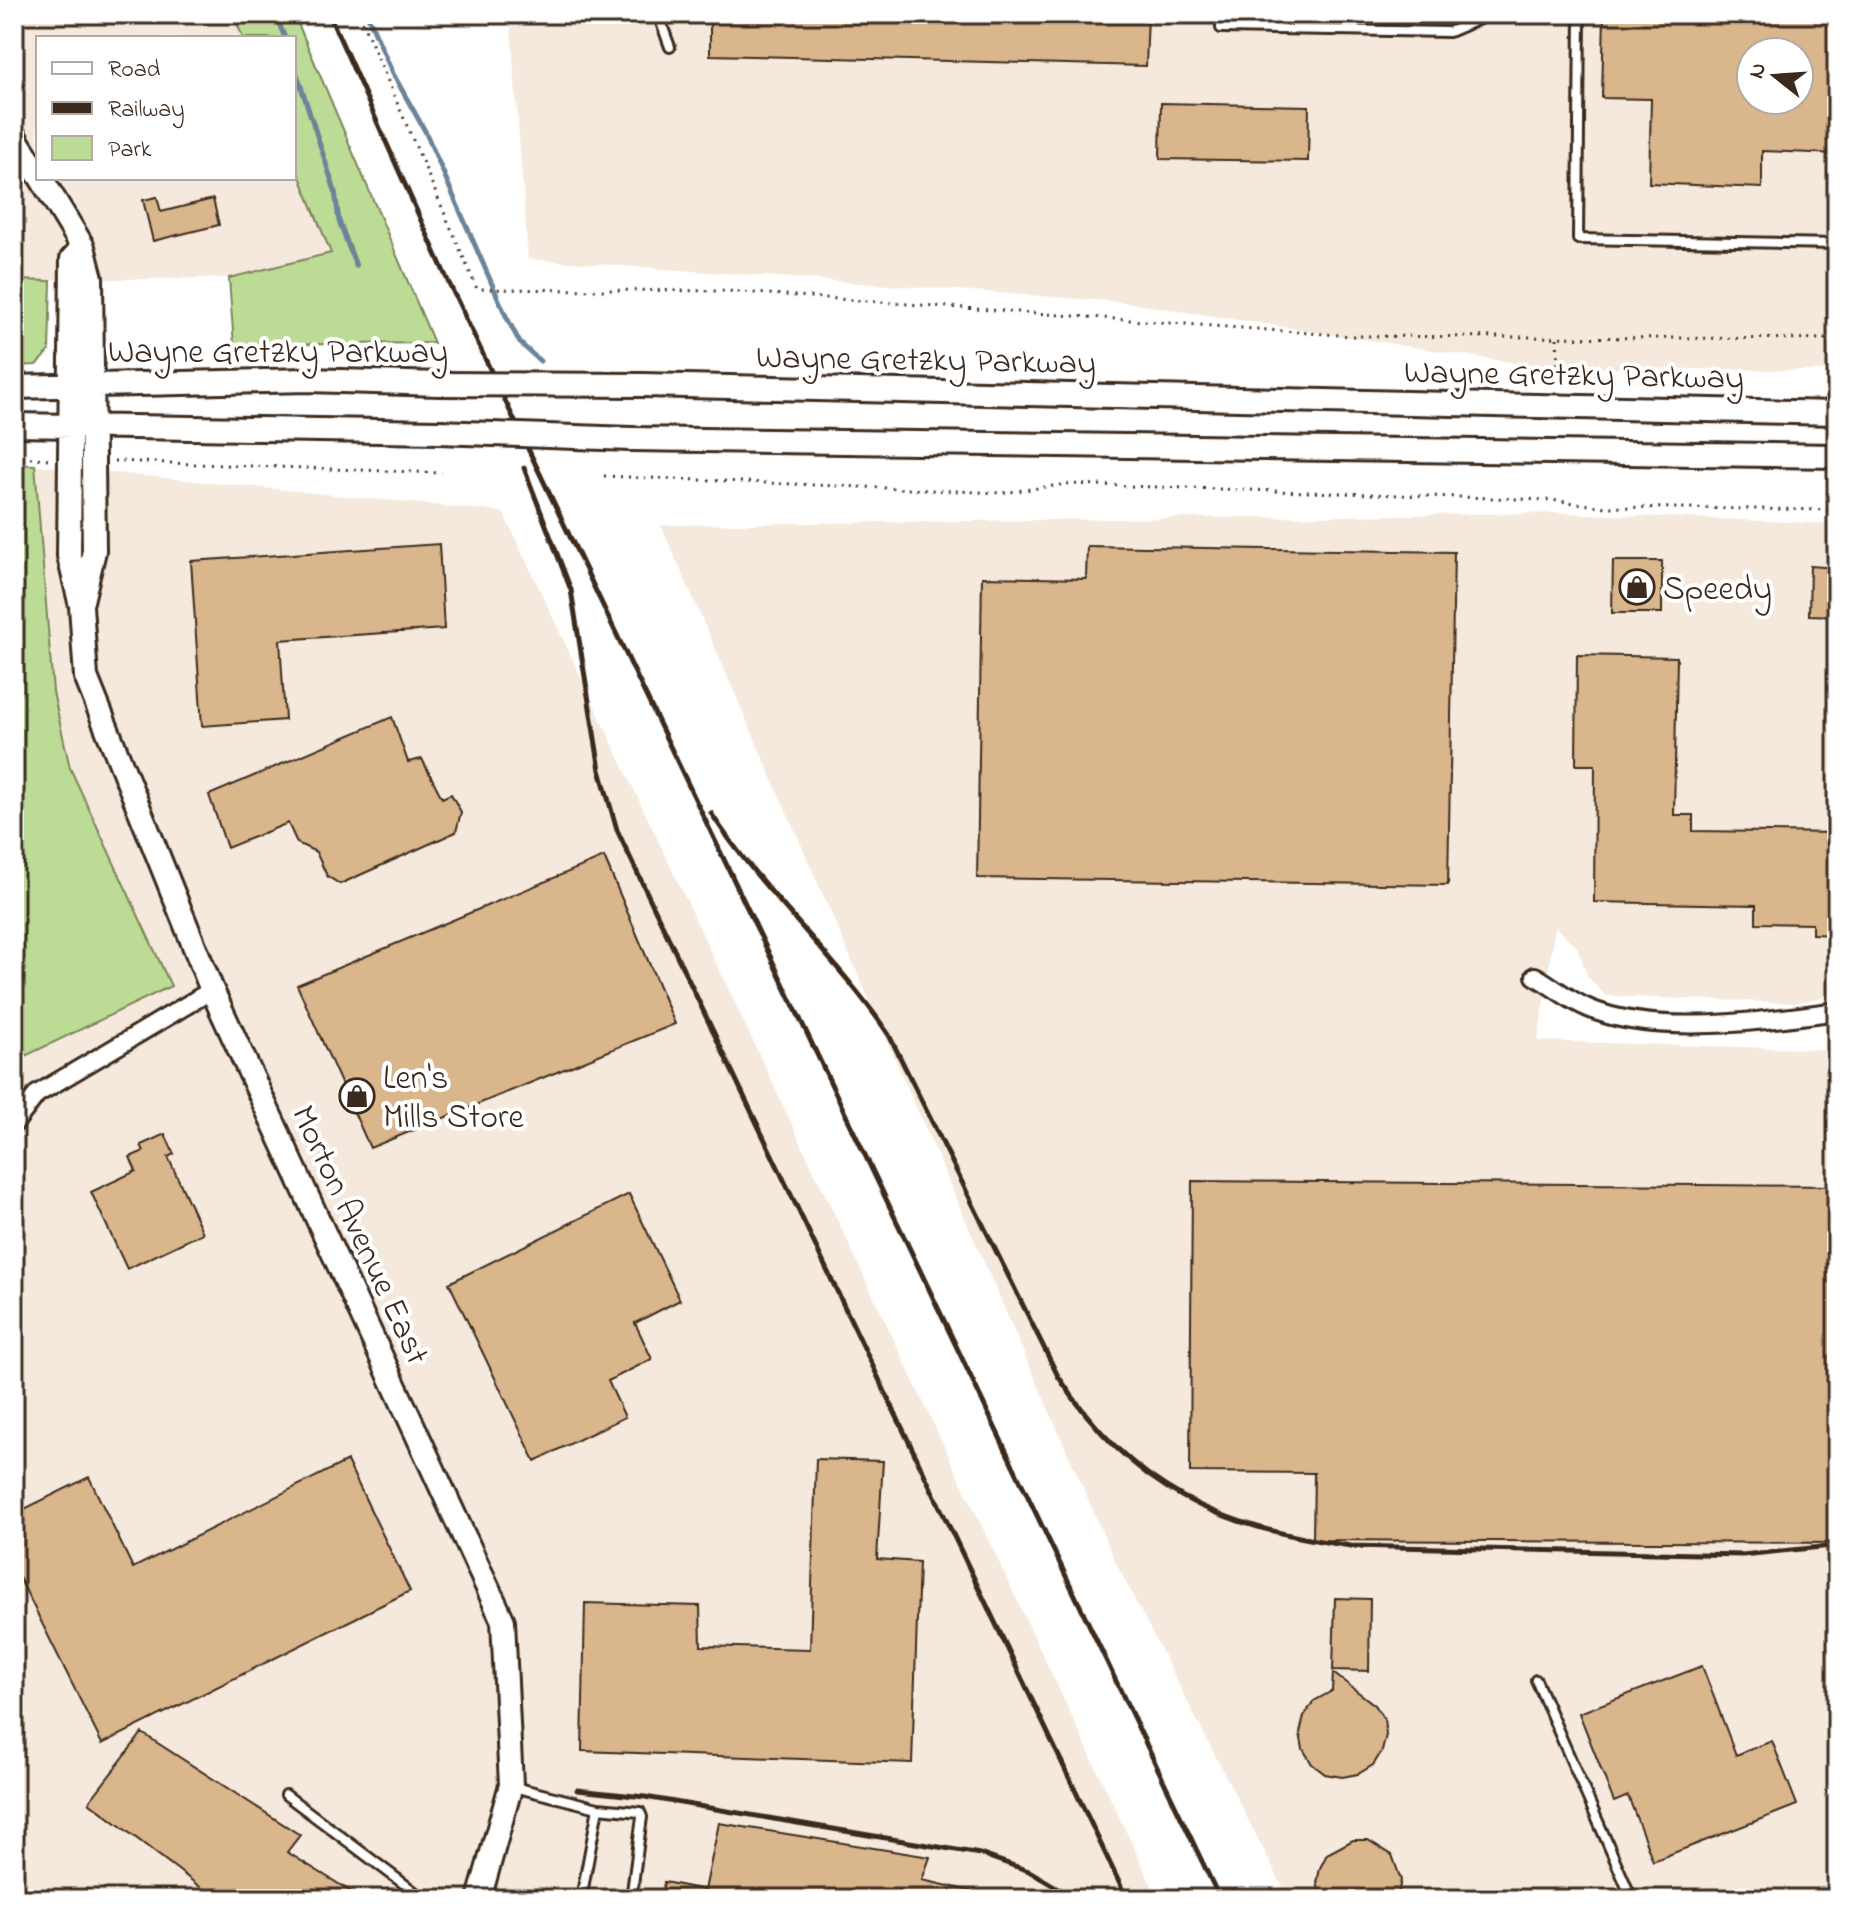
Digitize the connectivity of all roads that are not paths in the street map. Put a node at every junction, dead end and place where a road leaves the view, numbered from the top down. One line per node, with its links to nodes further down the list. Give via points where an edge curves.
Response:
1 (658, 14): 5 (lane)
2 (1221, 14): 3 (lane, via 1221,28 1449,32)
3 (1491, 14)
4 (1580, 14): 9 (lane, via 1578,239)
5 (670, 47)
6 (14, 136): 7 (main road)
7 (36, 171)
8 (41, 180): 10 (main road, Morton Avenue East, via 83,247 72,259)
9 (1837, 244)
10 (84, 385): 11 (main road, Wayne Gretzky Parkway); 12 (main road, Wayne Gretzky Parkway, bridge, via 308,380 642,385); 14 (main road, Morton Avenue East)
11 (14, 387)
12 (1837, 413)
13 (14, 425): 14 (main road)
14 (83, 426): 15 (main road, bridge); 17 (main road, Morton Avenue East, via 94,551 81,606 86,677)
15 (1837, 456)
16 (1535, 976): 18 (street, via 1589,1008 1657,1023 1755,1022)
17 (212, 990): 19 (street, via 37,1094); 21 (main road, Morton Avenue East, via 503,1621)
18 (1837, 1011)
19 (14, 1124)
20 (1536, 1680): 28 (lane)
21 (511, 1785): 23 (lane); 25 (main road, Morton Avenue East)
22 (286, 1795): 24 (lane)
23 (598, 1808): 26 (lane); 27 (lane, via 640,1812 642,1817)
24 (424, 1899)
25 (479, 1899)
26 (581, 1899)
27 (631, 1899)
28 (1632, 1899)

